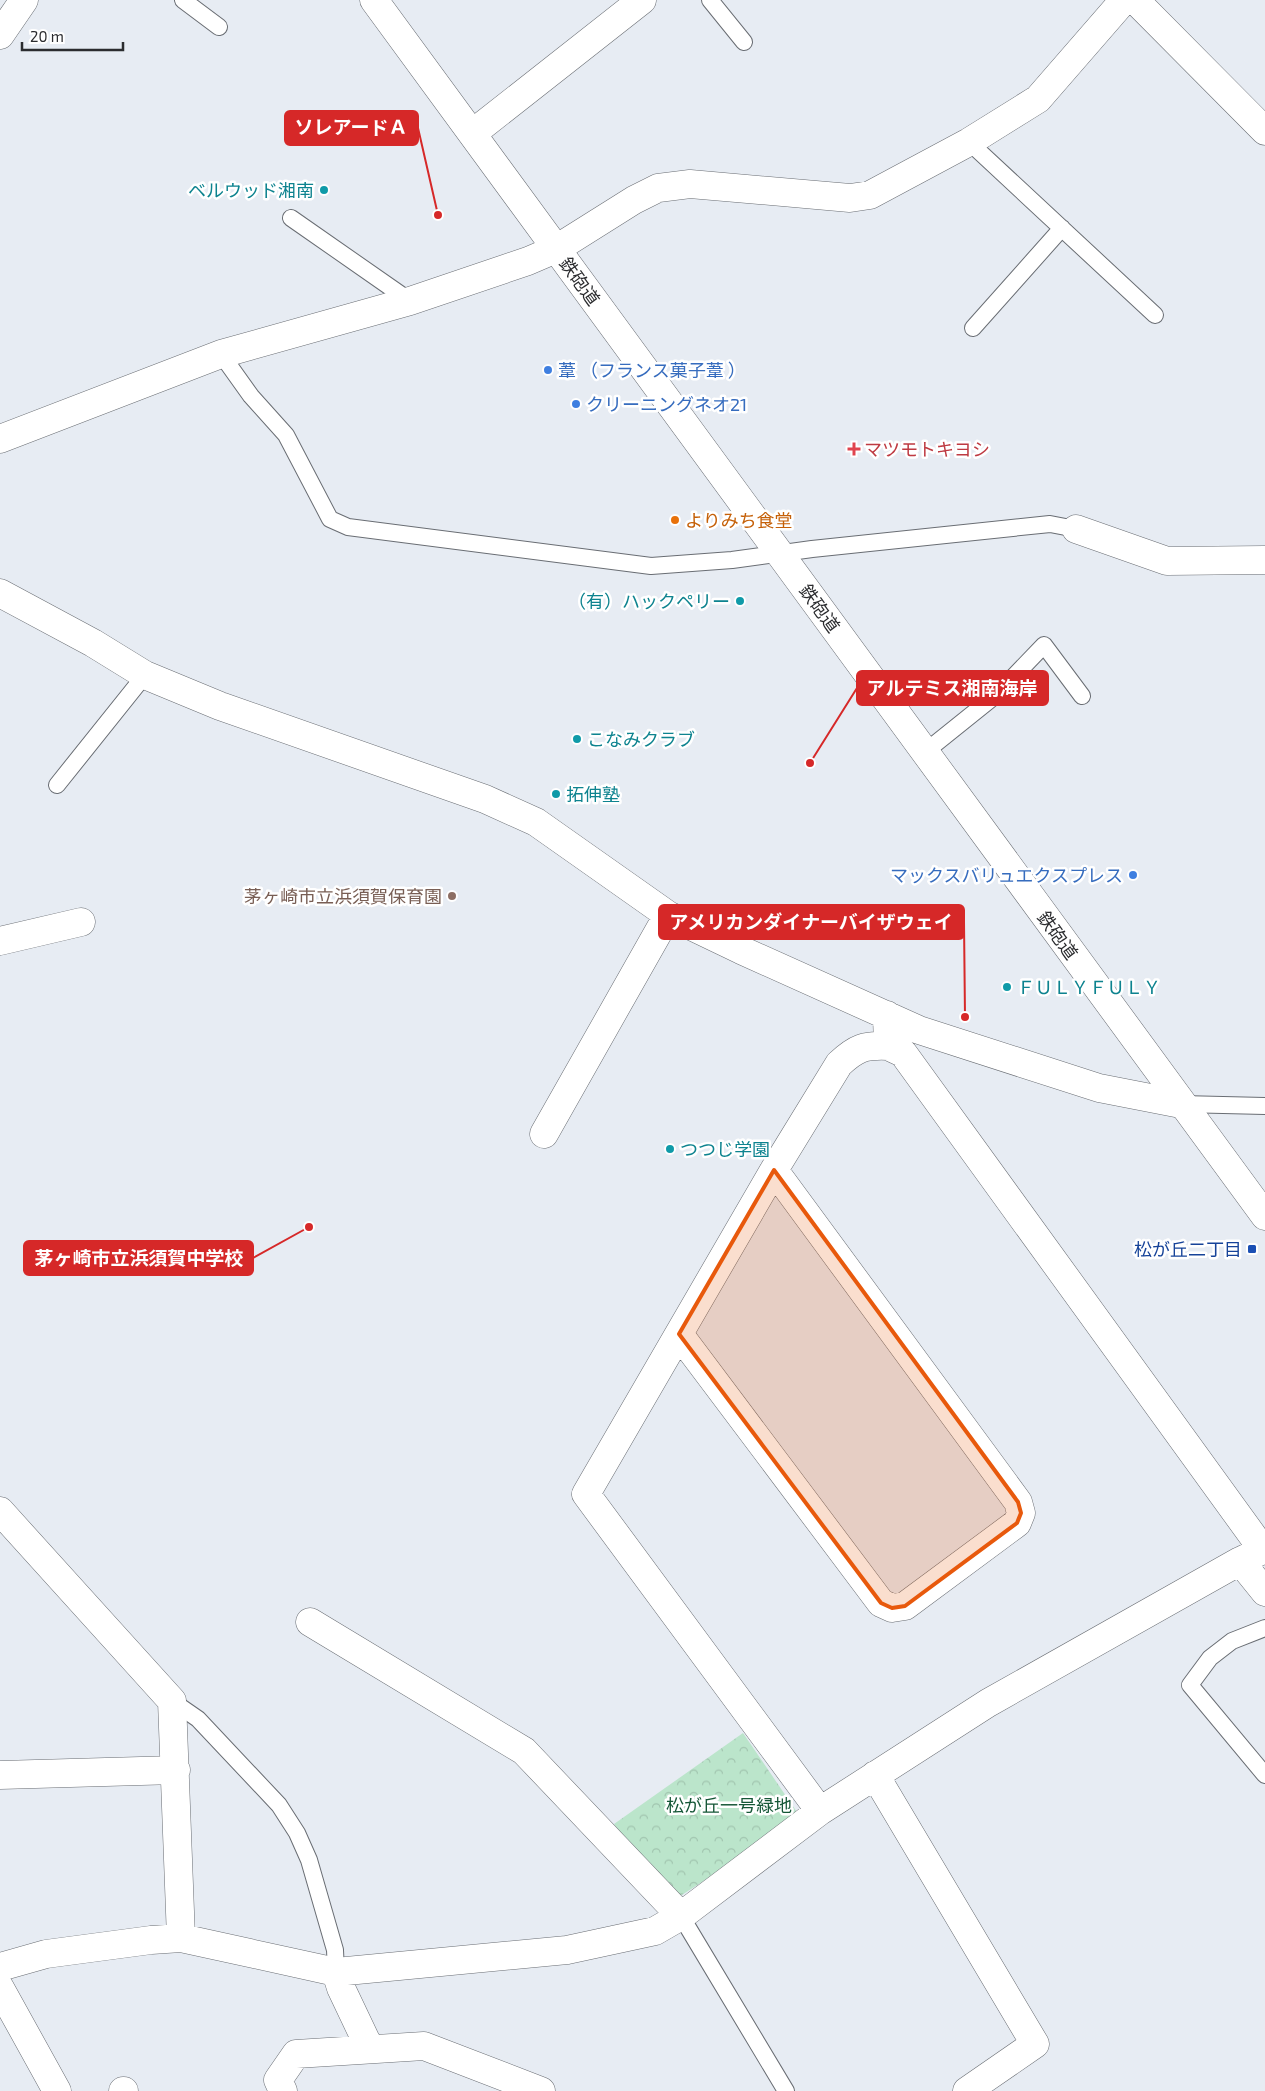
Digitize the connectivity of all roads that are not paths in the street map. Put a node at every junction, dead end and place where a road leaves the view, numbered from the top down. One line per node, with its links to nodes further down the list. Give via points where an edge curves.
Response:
1 (24, 0): 9 (street)
2 (183, 0): 8 (lane)
3 (374, 0): 12 (street, 鉄砲道)
4 (642, 0): 12 (street)
5 (710, 0): 10 (lane)
6 (1124, 0): 13 (street, via 1038,99)
7 (1135, 0): 11 (street)
8 (219, 27)
9 (0, 34)
10 (744, 42)
11 (1265, 131)
12 (472, 133): 16 (street, 鉄砲道)
13 (969, 142): 15 (lane); 16 (street, via 870,195 850,198 690,184 658,188)
14 (291, 218): 17 (lane)
15 (1062, 228): 18 (lane); 19 (lane)
16 (556, 249): 17 (street); 23 (street, 鉄砲道)
17 (410, 301): 20 (street)
18 (1154, 315)
19 (973, 328)
20 (221, 354): 21 (street); 23 (lane, via 251,396 286,435 330,519 348,527 651,566)
21 (0, 439)
22 (1076, 529): 23 (lane, via 1050,524); 24 (street, via 1166,561)
23 (779, 553): 28 (street, 鉄砲道)
24 (1265, 560)
25 (0, 592): 26 (street)
26 (145, 675): 29 (lane); 30 (street, via 220,706 493,802 536,822)
27 (1082, 696): 28 (lane, via 1044,645 996,695)
28 (925, 752): 35 (street, 鉄砲道)
29 (57, 785)
30 (668, 914): 33 (street, via 740,950); 37 (street)
31 (81, 922): 32 (street)
32 (0, 941)
33 (887, 1015): 34 (street); 35 (street, via 920,1030 1099,1088)
34 (888, 1046): 38 (street, via 869,1045 852,1052 839,1064); 42 (street, via 903,1053)
35 (1181, 1104): 36 (lane); 39 (street, 鉄砲道)
36 (1265, 1106)
37 (544, 1134)
38 (774, 1170): 40 (street); 40 (street, via 1018,1502 1021,1513 1017,1523 906,1606 892,1608 880,1603)
39 (1265, 1216)
40 (679, 1334): 51 (street, via 586,1494)
41 (0, 1511): 46 (street)
42 (1256, 1554): 43 (street); 49 (street, via 988,1703)
43 (1265, 1592)
44 (310, 1622): 52 (street, via 524,1751)
45 (1265, 1628): 50 (lane, via 1232,1641 1210,1658 1190,1685)
46 (172, 1701): 47 (street); 55 (lane, via 198,1719 279,1805 297,1832 309,1860 332,1941)
47 (176, 1770): 48 (street); 53 (street)
48 (0, 1775)
49 (876, 1775): 51 (street); 62 (street, via 1035,2044)
50 (1265, 1775)
51 (820, 1811): 52 (street)
52 (681, 1916): 55 (street, via 655,1931 567,1950); 61 (lane)
53 (181, 1938): 54 (street, via 46,1954); 55 (street)
54 (0, 1966)
55 (336, 1972): 57 (street, via 340,1988)
56 (0, 1988): 58 (street)
57 (370, 2049): 59 (street, via 296,2054 278,2080); 60 (street, via 424,2046)
58 (57, 2091)
59 (283, 2091)
60 (542, 2091)
61 (786, 2091)
62 (967, 2091)

